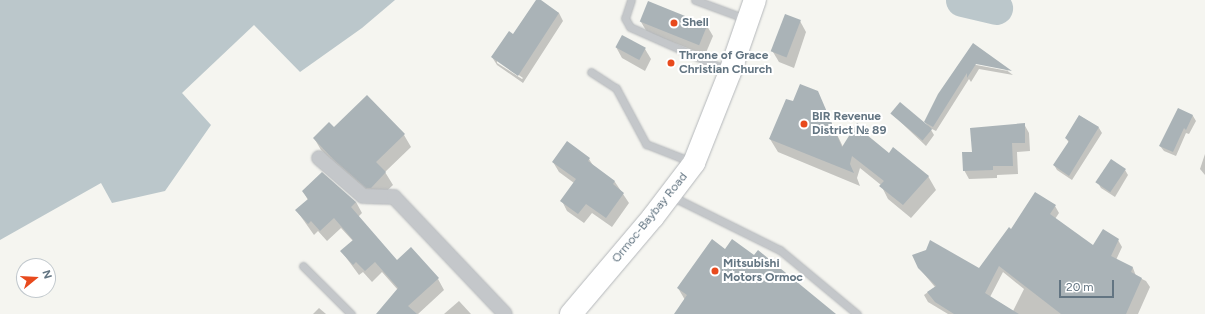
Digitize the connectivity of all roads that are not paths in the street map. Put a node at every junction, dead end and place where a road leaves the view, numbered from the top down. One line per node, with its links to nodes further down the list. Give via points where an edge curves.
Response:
1 (632, 0): 5 (lane, via 625,18 630,27)
2 (695, 0): 3 (lane)
3 (751, 10): 5 (highway, Ormoc-Baybay Road)
4 (591, 72): 7 (lane, via 616,88 646,144)
5 (730, 72): 7 (highway, Ormoc-Baybay Road)
6 (319, 158): 11 (street, via 363,196 394,197)
7 (694, 163): 8 (highway, Ormoc-Baybay Road)
8 (671, 196): 12 (highway, Ormoc-Baybay Road); 13 (lane, via 780,250)
9 (303, 266): 10 (lane)
10 (351, 314)
11 (505, 314)
12 (571, 314)
13 (857, 314)

